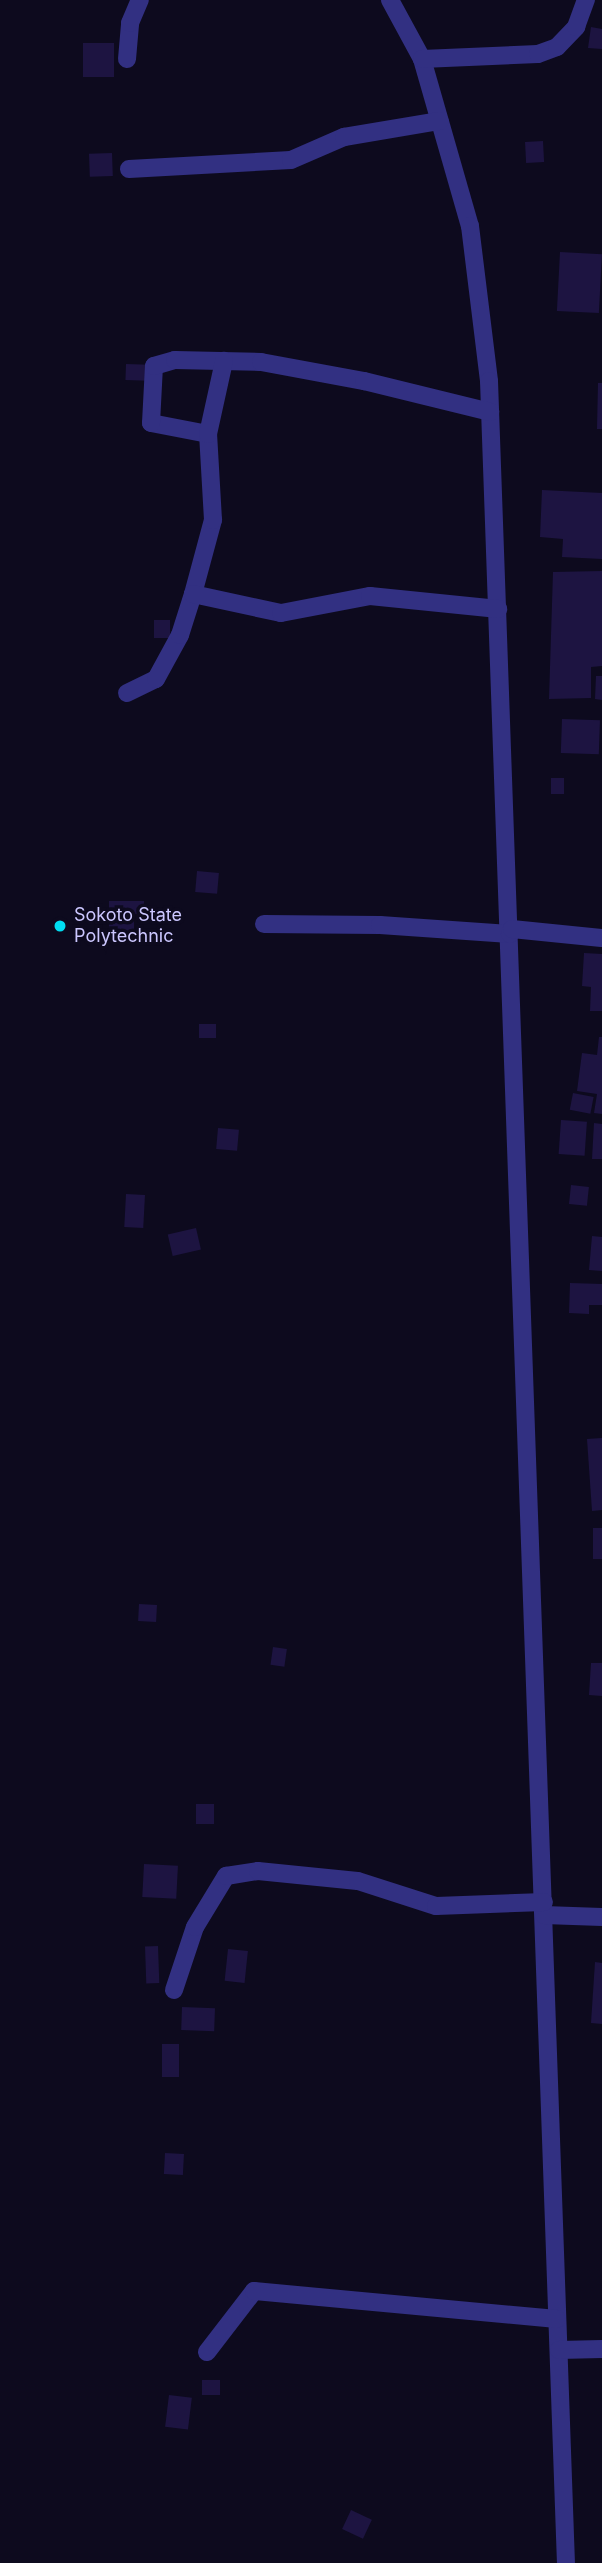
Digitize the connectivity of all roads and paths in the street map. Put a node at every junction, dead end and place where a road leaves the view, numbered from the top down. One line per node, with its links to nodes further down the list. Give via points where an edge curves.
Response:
1 (140, 0): 4 (street, via 130,23)
2 (390, 0): 5 (street)
3 (586, 0): 5 (street, via 576,27 557,47 538,54)
4 (127, 59)
5 (422, 59): 6 (street)
6 (440, 121): 7 (street, via 344,137 291,159 230,167); 9 (street, via 470,226)
7 (129, 169)
8 (224, 361): 9 (street, via 261,362 364,381); 10 (street); 10 (street, via 176,360 154,366 150,423)
9 (490, 412): 12 (street)
10 (208, 434): 11 (street, via 213,520)
11 (193, 594): 12 (street, via 281,613 370,596); 13 (street, via 180,635 156,679)
12 (498, 609): 15 (street)
13 (127, 693)
14 (264, 924): 15 (street, via 380,925)
15 (510, 934): 16 (street, via 512,929); 17 (street)
16 (602, 938)
17 (544, 1908): 18 (street); 19 (street, via 436,1906 358,1881 258,1871 226,1876 195,1927); 20 (street)
18 (602, 1917)
19 (174, 1990)
20 (557, 2319): 22 (street); 23 (street, via 254,2291)
21 (602, 2349): 22 (street)
22 (559, 2350): 24 (street)
23 (207, 2352)
24 (566, 2563)

